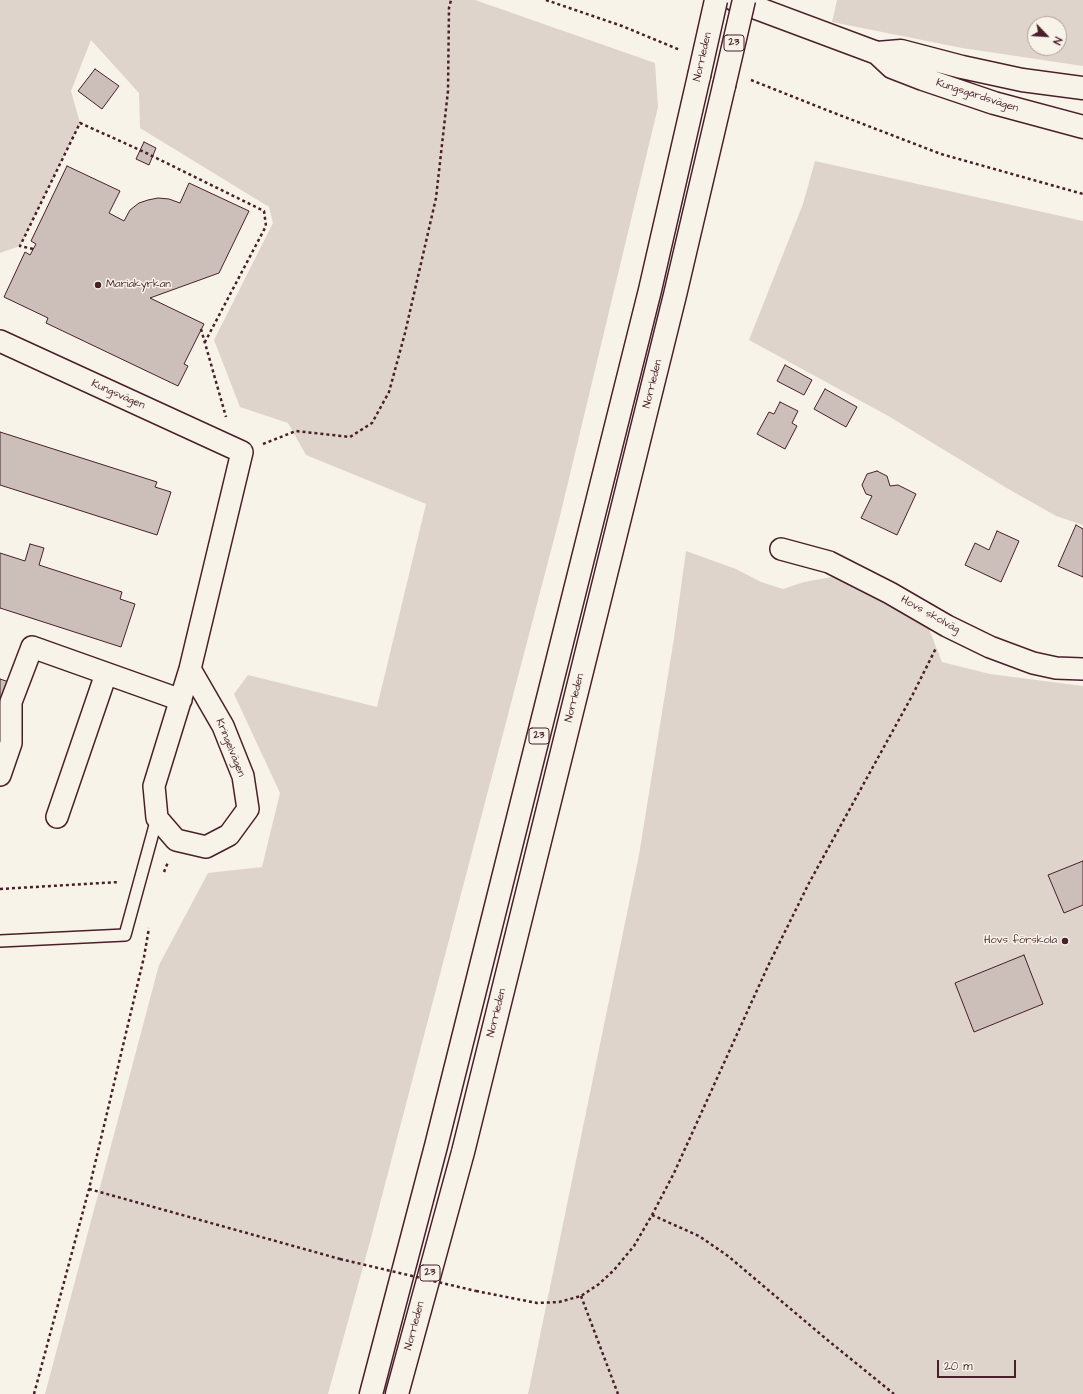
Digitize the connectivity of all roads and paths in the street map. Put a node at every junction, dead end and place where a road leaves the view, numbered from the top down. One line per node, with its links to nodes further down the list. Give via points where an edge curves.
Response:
1 (451, 0): 16 (path, via 448,91 436,198 389,392 372,423 350,437 296,430)
2 (546, 0): 6 (path, via 622,26)
3 (716, 0): 35 (main road, Norrleden / 23, bridge, via 630,367 436,1146)
4 (736, 0): 7 (main road, Kungsgårdsvägen)
5 (744, 0): 36 (main road, Norrleden / 23, bridge, via 675,295 463,1152)
6 (681, 51)
7 (878, 53): 9 (main road, Kungsgårdsvägen, via 901,52 1022,80); 10 (main road, Kungsgårdsvägen, via 892,67 923,79 994,103)
8 (748, 78): 11 (path, via 941,154)
9 (1083, 88)
10 (1083, 127)
11 (1083, 194)
12 (33, 249): 15 (path, via 20,246 80,123 264,211 266,226)
13 (201, 329): 15 (path)
14 (0, 341): 16 (street, Kungsvägen)
15 (205, 342): 16 (path)
16 (239, 450): 19 (street)
17 (781, 549): 18 (street, Hovs skolväg, via 829,562)
18 (947, 626): 20 (street, Hovs skolväg, via 990,647 1033,663 1056,668); 32 (path, via 912,696 809,883)
19 (190, 669): 22 (street); 26 (street, Kringelvägen, via 223,726 244,776 248,809 229,835 206,847)
20 (1083, 669)
21 (106, 674): 22 (street); 23 (street, via 32,647 11,702 11,743); 24 (street)
22 (181, 700): 25 (street, via 154,786)
23 (0, 775)
24 (57, 817)
25 (157, 818): 26 (street); 27 (lane)
26 (176, 840): 27 (path, via 161,880)
27 (140, 881): 28 (path); 30 (lane, via 125,935)
28 (0, 889)
29 (149, 926): 31 (path, via 144,957)
30 (0, 942)
31 (89, 1189): 33 (path, bridge, via 340,1258 476,1291 537,1303 559,1302); 34 (path)
32 (652, 1215): 33 (path, via 634,1246 614,1270); 38 (path, via 699,1236 728,1256)
33 (581, 1296): 37 (path)
34 (34, 1394)
35 (371, 1394)
36 (397, 1394)
37 (618, 1394)
38 (894, 1394)

